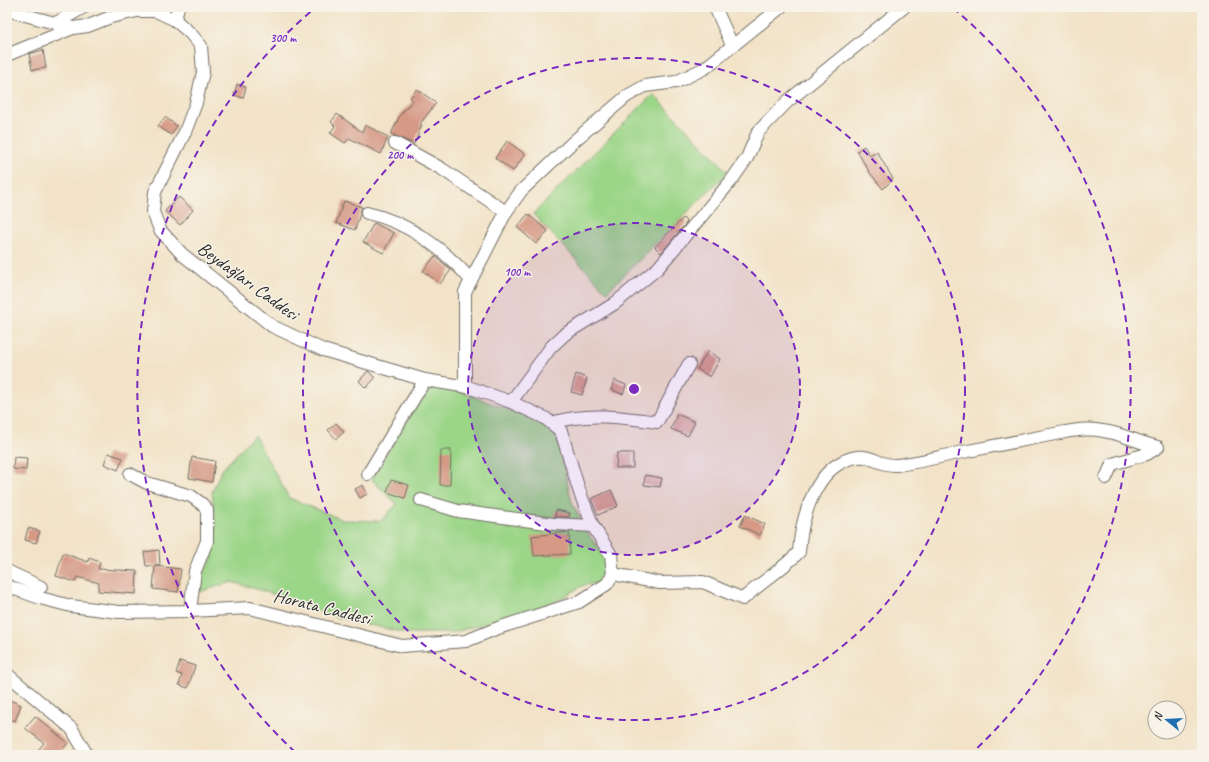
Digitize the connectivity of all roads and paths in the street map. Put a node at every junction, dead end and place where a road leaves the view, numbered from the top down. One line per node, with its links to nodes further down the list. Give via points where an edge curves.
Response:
1 (84, 7): 8 (street)
2 (178, 7): 7 (street)
3 (715, 7): 10 (street)
4 (781, 7): 10 (street)
5 (904, 7): 19 (street, via 788,101 758,132 747,158 731,181 658,268 614,304 566,334 551,347)
6 (7, 10): 8 (street, Beydağları Caddesi)
7 (174, 20): 9 (street, Beydağları Caddesi, via 156,11 137,11); 17 (street, Beydağları Caddesi, via 190,33 200,46 203,72 186,132 155,192 153,212 160,230 182,254 272,326 323,350)
8 (56, 23): 9 (street, Beydağları Caddesi)
9 (74, 28): 11 (street)
10 (732, 45): 14 (street, via 705,68 676,82 645,86 627,96 521,191)
11 (7, 55)
12 (395, 143): 14 (street, via 442,169)
13 (367, 212): 15 (street, via 431,242)
14 (506, 212): 15 (street)
15 (471, 280): 18 (street, via 465,292)
16 (690, 364): 20 (street, via 657,422 608,416 566,418)
17 (425, 380): 18 (street, Beydağları Caddesi); 22 (street)
18 (464, 386): 19 (street, Beydağları Caddesi)
19 (511, 402): 20 (street, Beydağları Caddesi)
20 (552, 423): 25 (street, Beydağları Caddesi, via 561,431 580,494)
21 (130, 474): 30 (street, via 147,483 191,496 207,510 207,541 195,571)
22 (368, 474)
23 (1106, 478): 27 (street, via 1112,464 1147,454 1158,447 1104,431 1088,429 894,465 858,455 831,469 813,496 800,532 799,552 784,568 743,599 702,582 660,582)
24 (421, 500): 25 (street, via 458,511 554,524)
25 (593, 526): 27 (street, Beydağları Caddesi, via 611,555)
26 (7, 571): 29 (street)
27 (613, 574): 30 (street, Horata Caddesi, via 607,584 579,602 466,641 402,646 250,608)
28 (7, 586): 30 (street, Horata Caddesi, via 71,606 119,612)
29 (41, 588)
30 (190, 611)
31 (7, 674): 32 (street, via 72,729)
32 (87, 755)

